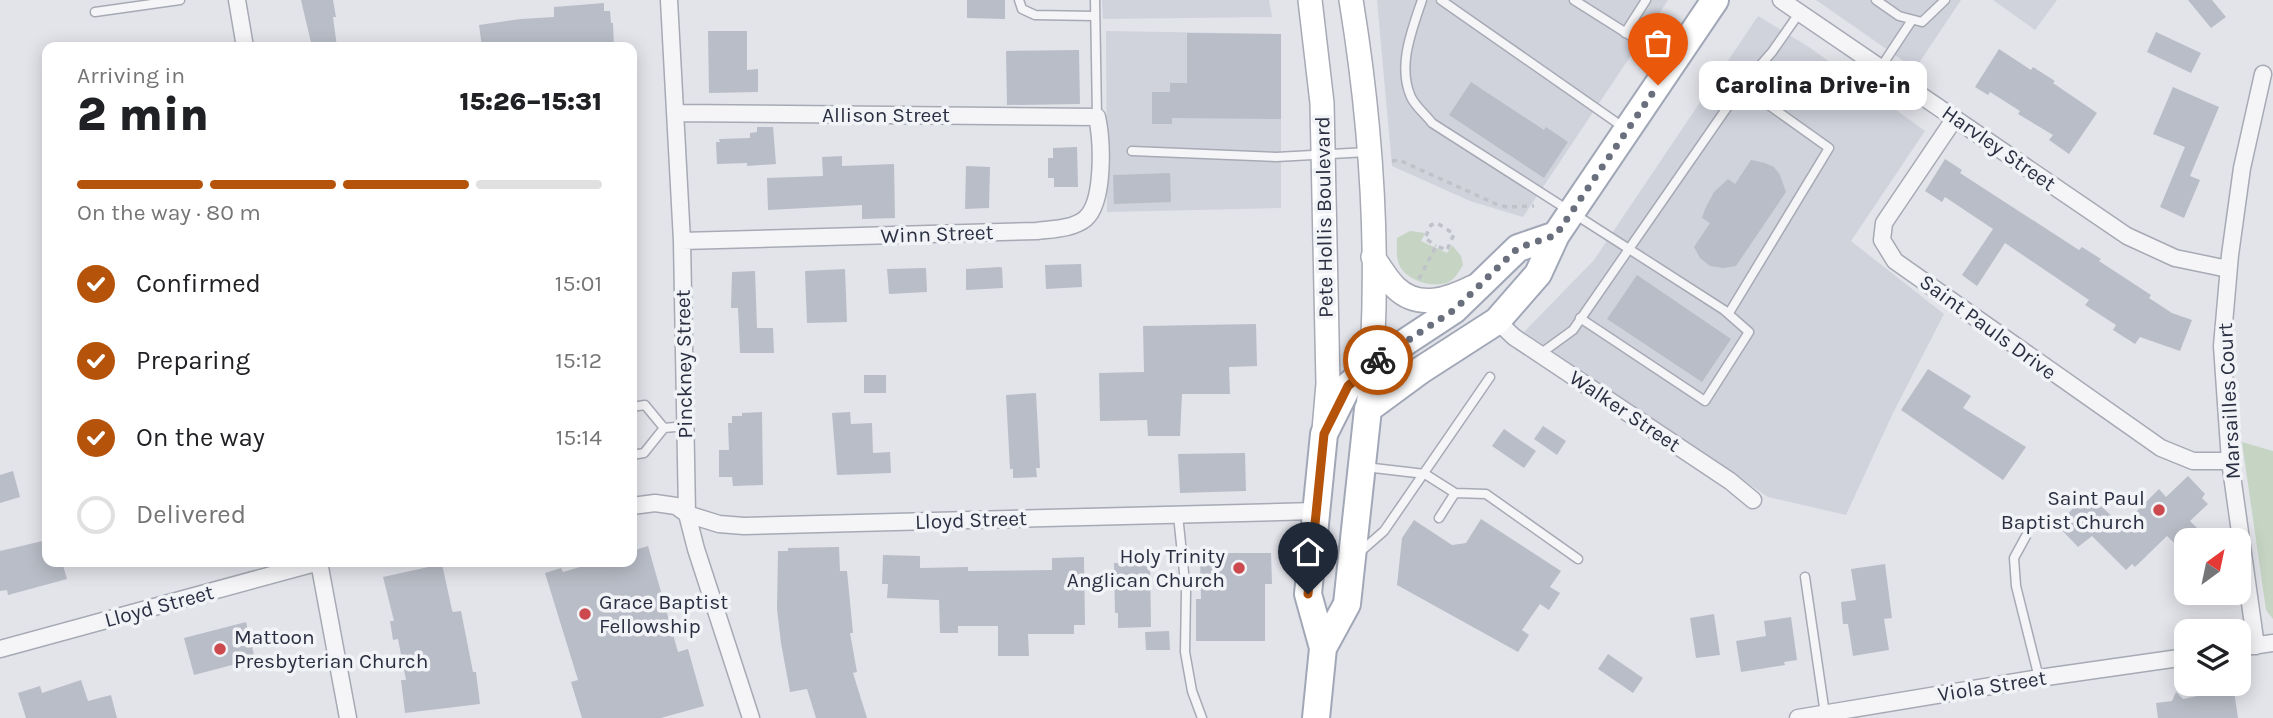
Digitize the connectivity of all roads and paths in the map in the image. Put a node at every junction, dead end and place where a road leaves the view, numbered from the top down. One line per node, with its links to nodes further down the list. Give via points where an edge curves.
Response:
1 (180, 0): 16 (lane)
2 (237, 0): 21 (street)
3 (669, 0): 26 (street, Pinckney Street)
4 (1019, 0): 18 (lane, via 1023,9 1035,15)
5 (1096, 0): 18 (lane)
6 (1310, 0): 32 (main road, Pete Hollis Boulevard)
7 (1352, 0): 31 (main road, Pete Hollis Boulevard)
8 (1422, 0): 35 (lane, via 1405,65 1411,97 1432,123)
9 (1441, 0): 29 (lane)
10 (1574, 0): 20 (lane)
11 (1646, 0): 20 (lane)
12 (1715, 0): 22 (main road)
13 (1781, 0): 17 (street, Harvley Street)
14 (1876, 0): 19 (lane)
15 (1945, 0): 19 (lane, via 1922,22)
16 (96, 12)
17 (1800, 12): 23 (street, Harvley Street); 25 (lane)
18 (1094, 16): 27 (lane)
19 (1912, 20): 23 (lane)
20 (1625, 33): 22 (lane)
21 (243, 42)
22 (1674, 62): 29 (main road)
23 (1881, 67): 28 (street, Harvley Street)
24 (2263, 74): 41 (street, Marsailles Court, via 2242,168)
25 (1742, 86): 39 (lane); 44 (lane, via 1829,148)
26 (675, 114): 27 (street, Allison Street); 37 (street, Pinckney Street)
27 (1097, 117): 37 (street, Winn Street, via 1101,155 1097,194 1086,218 1067,228)
28 (1955, 118): 41 (street, Harvley Street, via 2127,236 2175,258); 56 (street, Saint Pauls Drive, via 1884,223 1882,240 1895,261 2161,448 2193,461)
29 (1628, 130): 35 (main road)
30 (1132, 151): 32 (lane, via 1276,158)
31 (1368, 152): 32 (lane); 40 (main road, Pete Hollis Boulevard)
32 (1323, 155): 54 (main road, Pete Hollis Boulevard, via 1328,384)
33 (1391, 161): 34 (path, via 1399,160 1496,204)
34 (1534, 206)
35 (1573, 212): 36 (main road); 39 (lane)
36 (1556, 235): 43 (main road, via 1518,248); 46 (main road, via 1538,274)
37 (682, 241): 52 (street, Pinckney Street)
38 (1436, 246): 38 (path, via 1447,250 1454,234 1437,223 1425,238); 42 (path)
39 (1629, 249): 44 (lane); 45 (lane)
40 (1373, 257): 43 (main road, via 1397,289 1422,301 1449,299); 48 (main road, Pete Hollis Boulevard)
41 (2228, 269): 56 (street, Marsailles Court, via 2222,346)
42 (1417, 284)
43 (1479, 284): 48 (main road, via 1454,310)
44 (1728, 313): 45 (lane, via 1749,332 1705,401)
45 (1580, 318): 47 (lane, via 1573,330)
46 (1497, 321): 47 (street, Walker Street); 51 (main road)
47 (1540, 354): 60 (street, Walker Street)
48 (1372, 364): 51 (main road, Pete Hollis Boulevard); 54 (main road, via 1348,386)
49 (1490, 377): 58 (lane)
50 (637, 406): 53 (lane, via 645,405)
51 (1368, 409): 57 (main road)
52 (685, 426): 53 (lane); 63 (street, Pinckney Street)
53 (664, 428): 55 (lane, via 644,453)
54 (1324, 434): 62 (main road)
55 (637, 454)
56 (2230, 461): 73 (street, Marsailles Court)
57 (1362, 466): 58 (lane); 67 (main road)
58 (1425, 474): 59 (lane); 67 (lane, via 1384,531)
59 (1455, 493): 65 (lane); 68 (lane, via 1486,494)
60 (1753, 500)
61 (637, 506): 63 (street, Lloyd Street, via 676,506)
62 (1315, 511): 64 (street, Lloyd Street); 75 (main road, via 1308,594)
63 (687, 513): 64 (street, Lloyd Street, via 719,524 744,526); 81 (street, Pinckney Street)
64 (1178, 515): 82 (lane, via 1186,592 1185,652)
65 (1439, 518)
66 (2026, 536): 78 (lane, via 2014,558 2015,586)
67 (1353, 558): 75 (main road, via 1348,604)
68 (1578, 559)
69 (301, 567): 76 (street, Lloyd Street)
70 (320, 567): 80 (street)
71 (1805, 577): 79 (lane)
72 (2273, 643): 73 (street)
73 (2256, 646): 74 (street)
74 (2251, 647)
75 (1323, 648): 83 (main road)
76 (0, 649)
77 (2174, 659): 78 (street, Viola Street)
78 (2039, 678): 79 (street, Viola Street)
79 (1825, 714): 84 (street, Viola Street)
80 (348, 718)
81 (751, 718)
82 (1202, 718)
83 (1316, 718)
84 (1798, 718)

